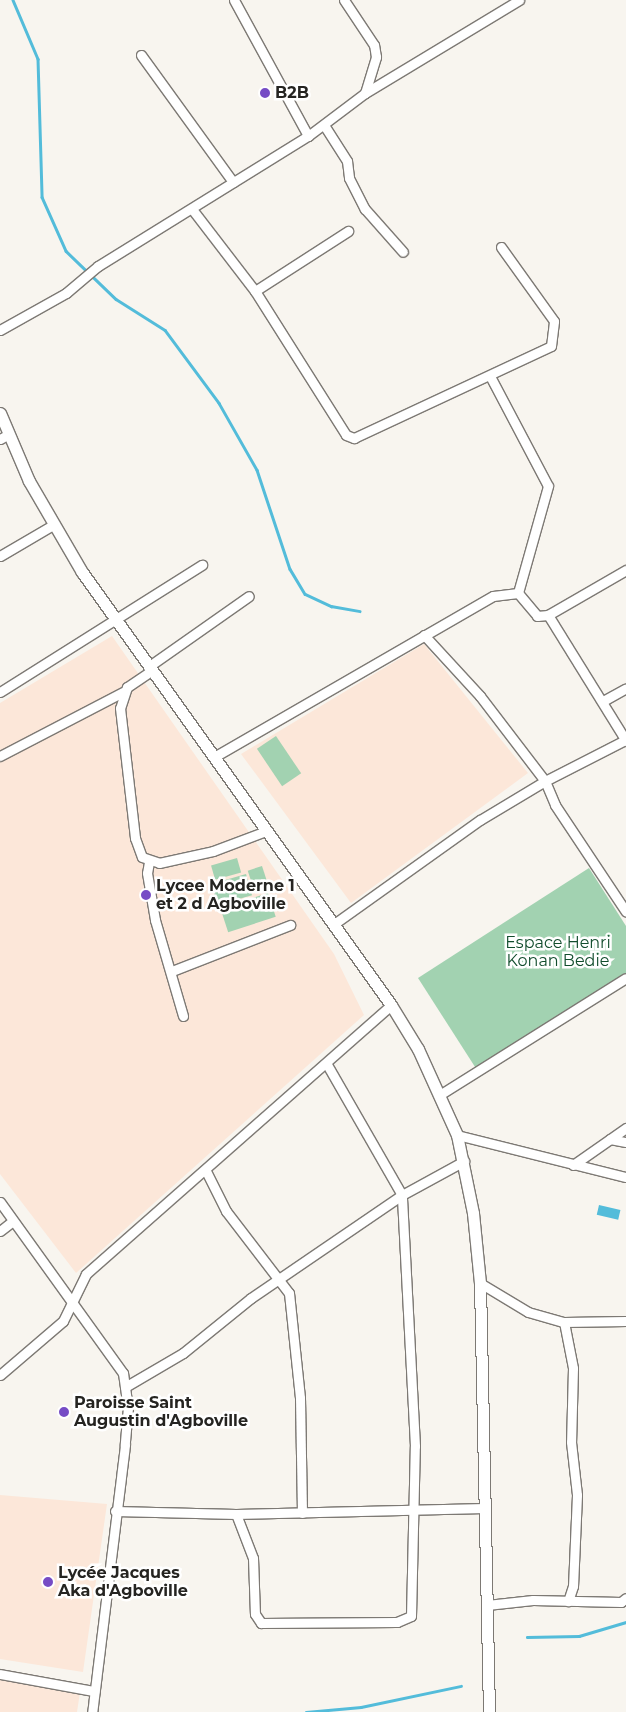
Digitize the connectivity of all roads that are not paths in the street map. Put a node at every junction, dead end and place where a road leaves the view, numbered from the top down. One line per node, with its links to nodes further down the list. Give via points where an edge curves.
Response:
1 (234, 0): 7 (street)
2 (344, 0): 5 (street, via 374,45 376,57)
3 (519, 0): 5 (street)
4 (141, 55): 8 (street)
5 (365, 92): 6 (street)
6 (324, 125): 7 (street); 12 (street, via 346,161 348,178 366,209)
7 (308, 136): 8 (street)
8 (233, 182): 9 (street)
9 (192, 209): 13 (street); 14 (street, via 98,266 66,293)
10 (348, 231): 13 (street)
11 (501, 247): 15 (street, via 554,321 556,334 551,346)
12 (403, 252)
13 (255, 291): 15 (street, via 346,434 354,438)
14 (0, 330)
15 (490, 376): 22 (street, via 548,486)
16 (0, 413): 17 (main road)
17 (4, 436): 18 (main road)
18 (53, 525): 19 (street); 25 (main road)
19 (0, 556)
20 (202, 565): 25 (street)
21 (626, 570): 24 (street)
22 (518, 593): 24 (street, via 537,616); 26 (street, via 493,596)
23 (249, 596): 27 (street)
24 (548, 615): 31 (street)
25 (114, 621): 27 (main road); 29 (street)
26 (424, 635): 34 (street); 35 (street, via 480,696)
27 (150, 669): 30 (street); 34 (main road)
28 (626, 688): 31 (street)
29 (0, 692)
30 (124, 692): 33 (street); 37 (street, via 122,734 135,838 137,849)
31 (603, 701): 32 (street)
32 (626, 740): 35 (street)
33 (0, 756)
34 (214, 757): 36 (main road)
35 (545, 781): 38 (street, via 555,806); 39 (street, via 480,820)
36 (266, 831): 37 (street, via 212,851); 39 (main road)
37 (149, 862): 41 (street, via 146,873 155,920)
38 (626, 912)
39 (334, 924): 43 (main road)
40 (290, 925): 41 (street)
41 (172, 972): 44 (street)
42 (626, 978): 46 (street)
43 (391, 1006): 45 (street); 46 (main road)
44 (183, 1016)
45 (326, 1063): 53 (street); 55 (street)
46 (441, 1094): 48 (main road)
47 (626, 1128): 49 (street)
48 (457, 1135): 51 (main road); 52 (street)
49 (610, 1139): 50 (street); 52 (street)
50 (626, 1142)
51 (464, 1162): 55 (street); 60 (main road)
52 (573, 1165): 54 (street)
53 (206, 1171): 59 (street, via 226,1211); 61 (street, via 86,1274)
54 (626, 1177)
55 (402, 1195): 59 (street); 69 (street, via 411,1328)
56 (0, 1202): 57 (street)
57 (13, 1221): 58 (street); 61 (street)
58 (0, 1231)
59 (279, 1281): 65 (street, via 183,1353); 68 (street, via 289,1293 296,1323)
60 (480, 1283): 63 (street, via 528,1312); 66 (main road)
61 (73, 1303): 64 (street, via 63,1321); 65 (street, via 123,1372)
62 (626, 1321): 63 (street)
63 (564, 1322): 72 (street, via 573,1368 571,1442 577,1495 573,1586)
64 (0, 1375)
65 (125, 1387): 67 (street, via 125,1445)
66 (485, 1508): 69 (street); 73 (main road)
67 (115, 1512): 70 (street); 75 (street)
68 (302, 1512): 69 (street); 70 (street)
69 (413, 1512): 70 (street, via 414,1609 406,1621 397,1622 256,1620 253,1558)
70 (236, 1514)
71 (626, 1598): 72 (street, via 621,1602)
72 (568, 1601): 73 (street)
73 (488, 1605): 77 (main road)
74 (0, 1674): 75 (street)
75 (94, 1692): 76 (street)
76 (92, 1712)
77 (489, 1712)

